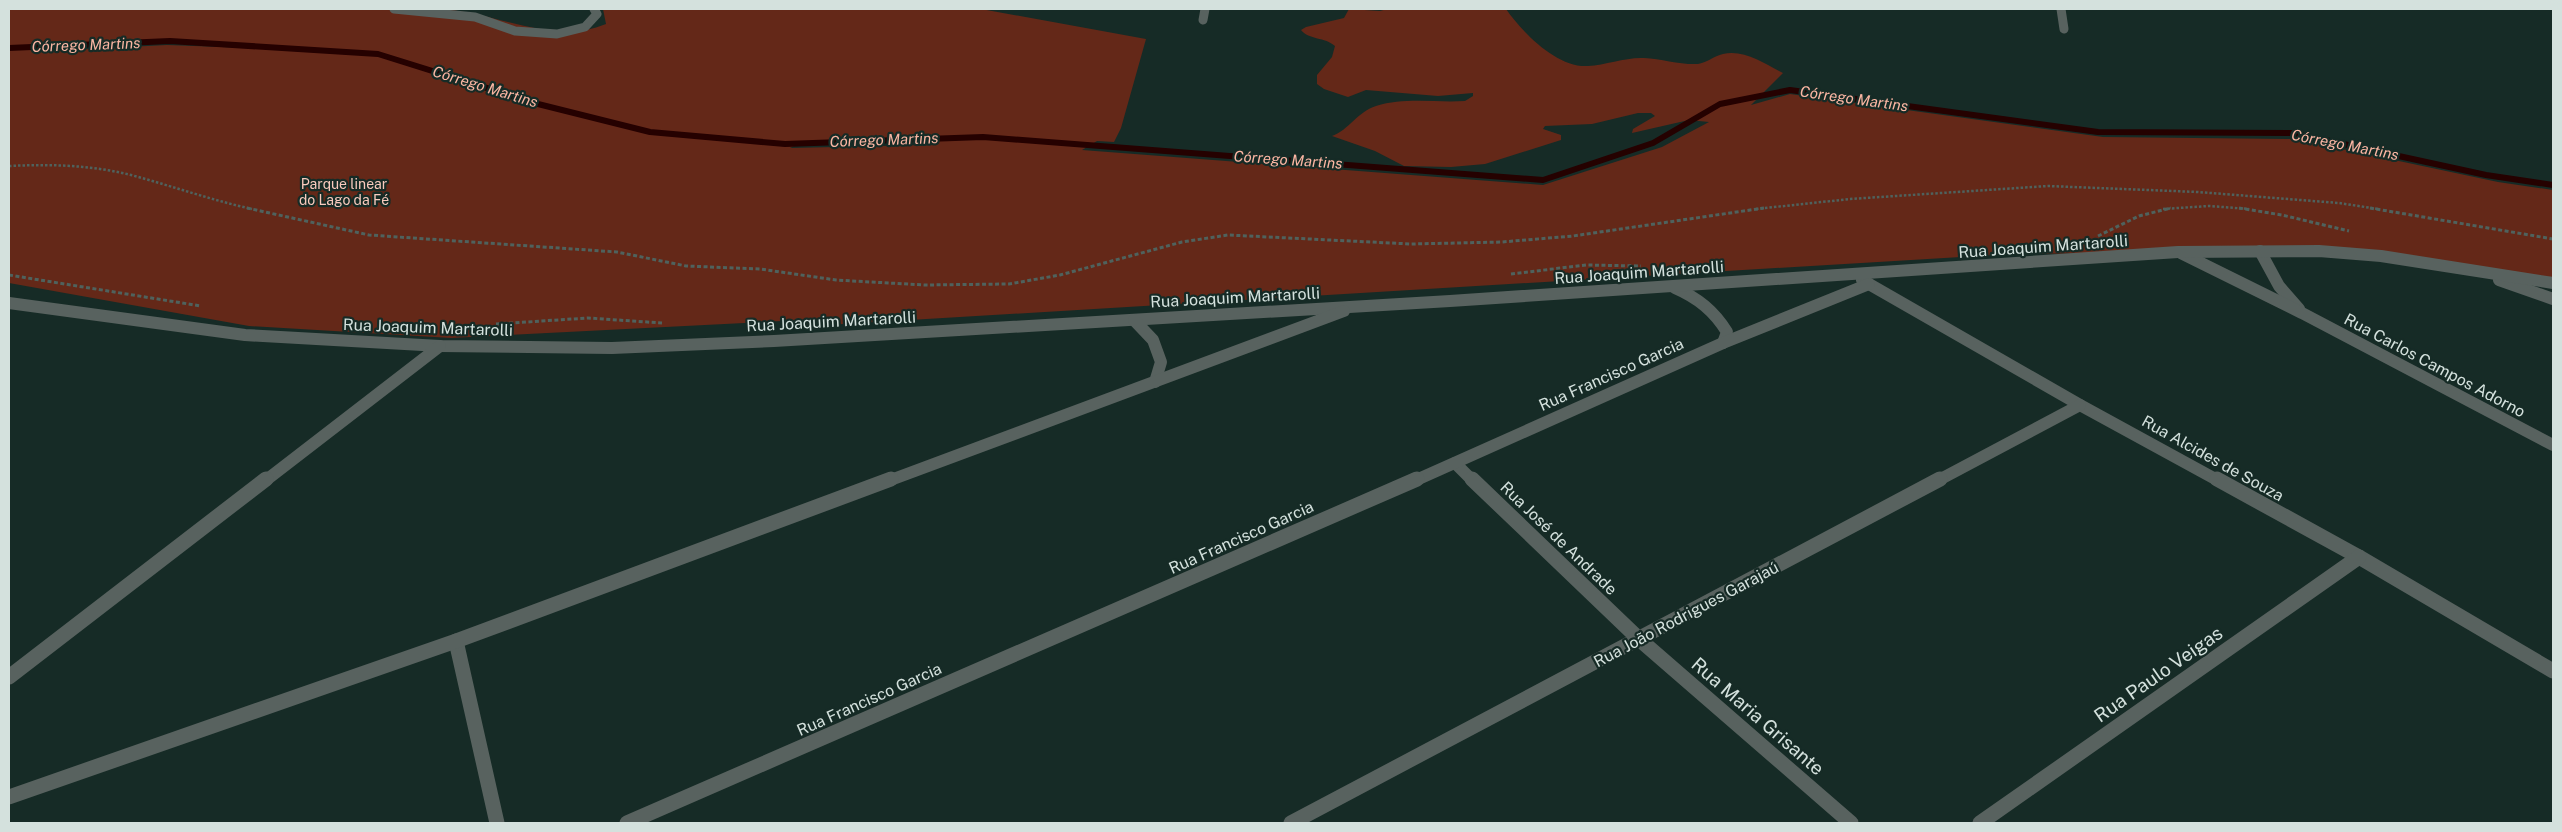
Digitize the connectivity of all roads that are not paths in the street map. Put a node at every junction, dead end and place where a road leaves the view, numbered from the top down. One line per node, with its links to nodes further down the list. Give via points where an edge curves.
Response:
1 (394, 9): 2 (street, via 475,16 515,31 557,34 585,27 597,14)
2 (594, 9)
3 (1205, 9): 5 (street)
4 (2061, 9): 6 (street)
5 (1203, 20)
6 (2064, 29)
7 (2260, 251): 8 (street, Rua Joaquim Martarolli); 9 (street, Rua Joaquim Martarolli, via 2380,256); 17 (street, Rua Carlos Campos Adorno, via 2279,286)
8 (2178, 252): 10 (street, Rua Joaquim Martarolli); 17 (street, Rua Carlos Campos Adorno)
9 (2464, 268): 11 (street, Rua Joaquim Martarolli); 14 (street, Rua Joaquim Martarolli)
10 (1856, 275): 12 (street, Rua Alcides de Souza); 13 (street, Rua Joaquim Martarolli)
11 (2553, 283)
12 (1869, 284): 19 (street, Rua Francisco Garcia); 22 (street, Rua Alcides de Souza)
13 (1670, 286): 16 (street, Rua Joaquim Martarolli); 19 (street, via 1704,303 1721,320 1727,332)
14 (2553, 296)
15 (11, 306): 20 (street, Rua Joaquim Martarolli, via 245,336)
16 (1358, 306): 18 (street, Rua Joaquim Martarolli); 21 (street)
17 (2302, 313): 23 (street, Rua Carlos Campos Adorno)
18 (1134, 320): 20 (street, Rua Joaquim Martarolli, via 612,348); 21 (street, via 1153,340 1161,362)
19 (1723, 343): 24 (street, Rua Francisco Garcia)
20 (440, 346): 29 (street)
21 (1155, 382): 27 (street)
22 (2080, 405): 25 (street, Rua Alcides de Souza); 26 (street, Rua João Rodrigues Garajaú)
23 (2553, 445)
24 (1455, 463): 26 (street, Rua José de Andrade); 32 (street, Rua Francisco Garcia)
25 (2359, 558): 28 (street, Rua Alcides de Souza); 35 (street, Rua Paulo Veigas)
26 (1639, 639): 33 (street, Rua João Rodrigues Garajaú); 34 (street, Rua Maria Grisante)
27 (456, 641): 30 (street); 31 (street)
28 (2553, 671)
29 (9, 677)
30 (9, 798)
31 (497, 823)
32 (627, 823)
33 (1291, 823)
34 (1851, 823)
35 (1980, 823)

